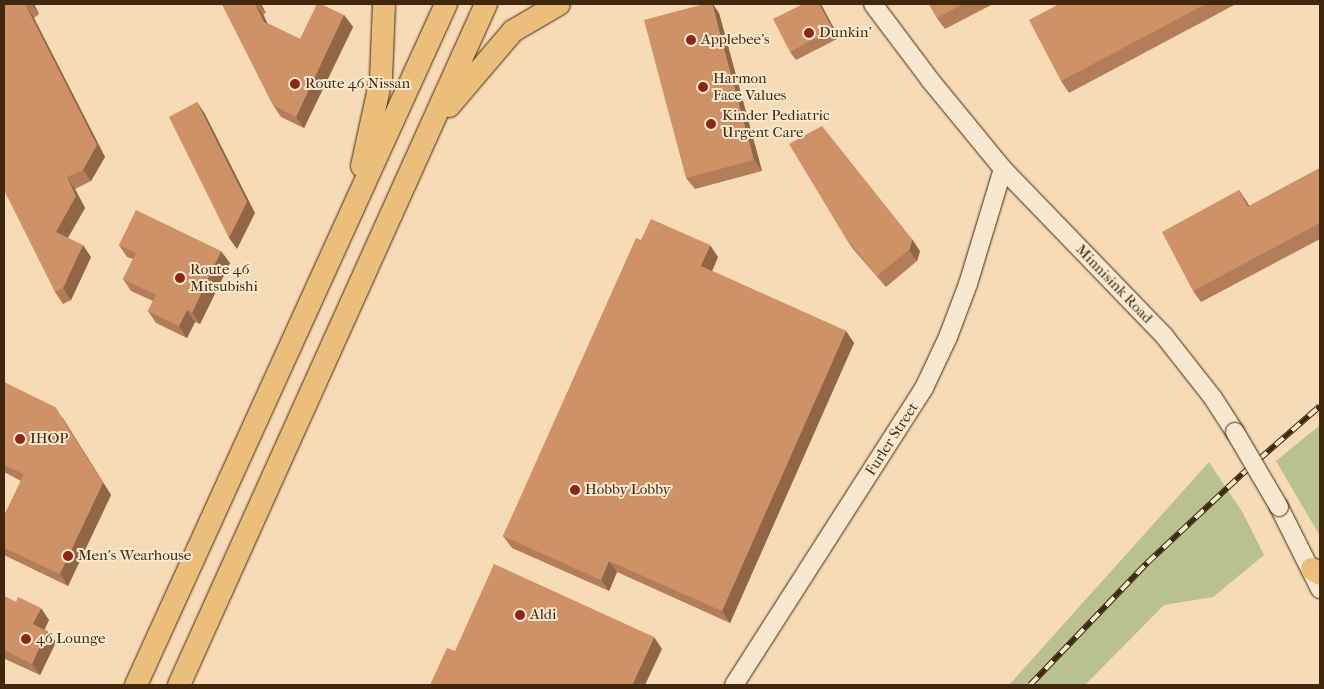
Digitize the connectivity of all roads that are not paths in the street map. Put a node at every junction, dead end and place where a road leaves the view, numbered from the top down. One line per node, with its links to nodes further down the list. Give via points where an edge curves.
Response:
1 (384, 4): 8 (highway, via 381,79)
2 (446, 4): 8 (highway)
3 (486, 4): 6 (highway)
4 (559, 4): 6 (highway, via 513,31)
5 (873, 4): 7 (street, Minnisink Road)
6 (430, 130): 11 (highway)
7 (1002, 169): 9 (street, Minnisink Road, bridge, via 1165,337 1203,385 1235,432); 12 (street, Furler Street, via 968,284 924,388)
8 (353, 209): 10 (highway)
9 (1318, 577)
10 (136, 685)
11 (179, 685)
12 (734, 685)

